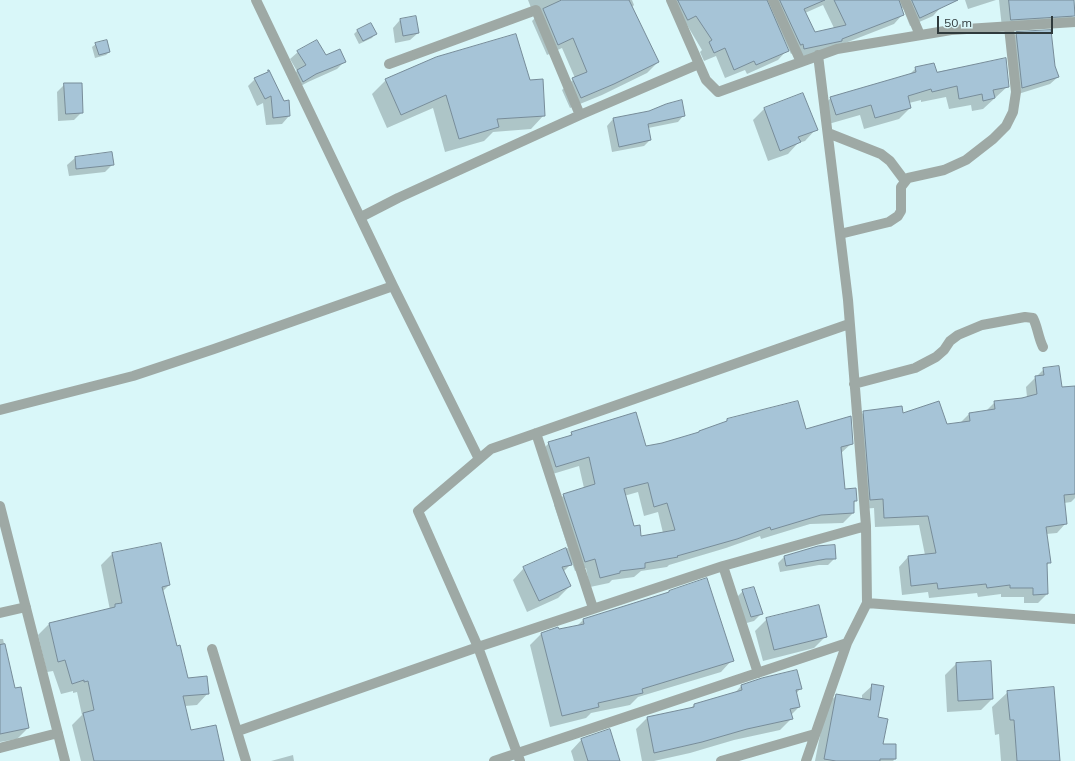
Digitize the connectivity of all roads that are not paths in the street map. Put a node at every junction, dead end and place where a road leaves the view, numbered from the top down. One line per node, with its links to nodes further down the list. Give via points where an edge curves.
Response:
1 (256, 0): 15 (street)
2 (671, 0): 11 (street)
3 (773, 0): 9 (street)
4 (905, 0): 7 (street)
5 (1075, 22): 6 (street)
6 (1009, 27): 7 (street, via 951,30); 14 (street, via 1016,92 1013,112 1006,126 966,160 944,170 908,178)
7 (920, 35): 8 (street, via 837,49)
8 (818, 56): 9 (street); 13 (street)
9 (801, 62): 11 (street, via 718,92 706,80)
10 (389, 64): 12 (street, via 536,10)
11 (699, 64): 12 (street)
12 (580, 115): 15 (street)
13 (828, 133): 14 (street, via 881,154 890,161); 16 (street)
14 (905, 181): 16 (street, via 901,187 901,211 898,216 889,222)
15 (360, 217): 17 (street)
16 (840, 234): 18 (street)
17 (393, 286): 21 (street, via 133,376); 23 (street)
18 (849, 324): 20 (street); 22 (street)
19 (1043, 347): 20 (street, via 1033,318 1008,319 982,325 958,335 936,357 915,368)
20 (854, 384): 25 (street)
21 (0, 410)
22 (536, 433): 23 (street, via 490,449); 29 (street)
23 (479, 459): 33 (street, via 418,511)
24 (0, 506): 28 (street)
25 (866, 526): 26 (street); 27 (street)
26 (723, 566): 29 (street); 35 (street)
27 (867, 603): 31 (street); 32 (street)
28 (26, 607): 30 (street); 37 (street)
29 (594, 608): 33 (street)
30 (0, 613)
31 (1075, 619)
32 (847, 643): 35 (street); 38 (street)
33 (478, 647): 36 (street); 40 (street)
34 (212, 649): 36 (street)
35 (758, 673): 40 (street)
36 (238, 731): 42 (street)
37 (58, 734): 39 (street); 41 (street)
38 (816, 734): 44 (street); 45 (street)
39 (0, 748)
40 (518, 757): 43 (street)
41 (65, 761)
42 (246, 761)
43 (494, 761)
44 (721, 761)
45 (806, 761)

